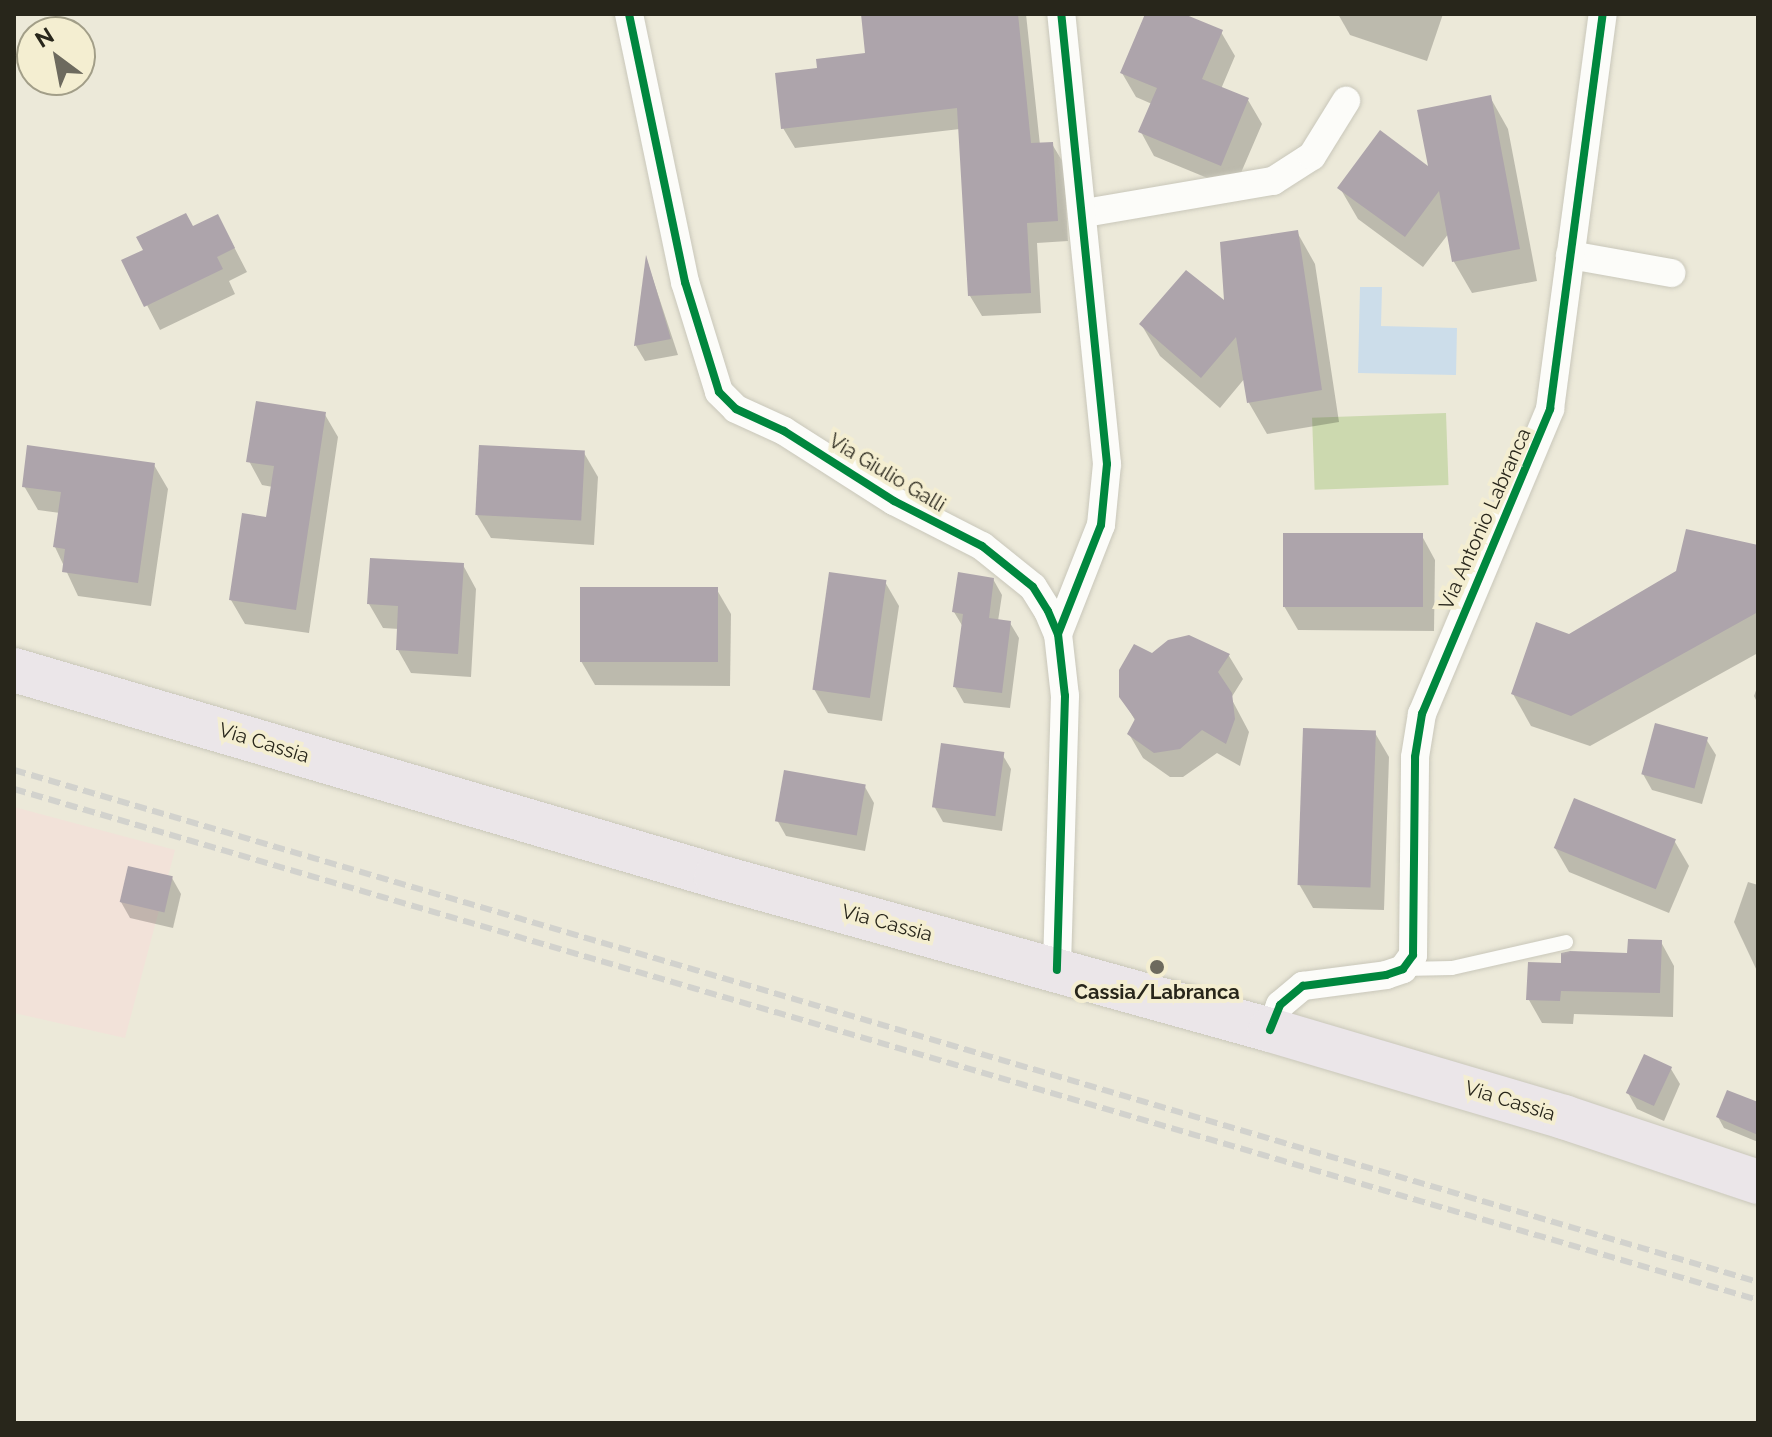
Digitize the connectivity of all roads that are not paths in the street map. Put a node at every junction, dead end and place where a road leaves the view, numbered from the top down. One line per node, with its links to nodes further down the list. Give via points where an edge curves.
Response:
1 (629, 14): 8 (street, Via Giulio Galli, via 685,282 719,392 736,409 784,431 894,501 982,546 1033,587)
2 (1061, 14): 5 (street)
3 (1603, 14): 6 (street, Via Antonio Labranca)
4 (1346, 101): 5 (street, via 1312,156 1273,181)
5 (1085, 213): 8 (street, via 1107,464 1101,525)
6 (1570, 255): 7 (street); 11 (street, Via Antonio Labranca, via 1550,409 1422,714 1415,757 1413,955)
7 (1671, 273)
8 (1058, 634): 12 (street, Via Giulio Galli, via 1065,696)
9 (14, 670): 12 (main road, Via Cassia)
10 (1566, 942): 11 (lane, via 1452,968)
11 (1403, 969): 13 (street, via 1303,986 1280,1005)
12 (1057, 970): 13 (main road, Via Cassia)
13 (1270, 1030): 14 (main road, Via Cassia, via 1564,1117)
14 (1758, 1182)

